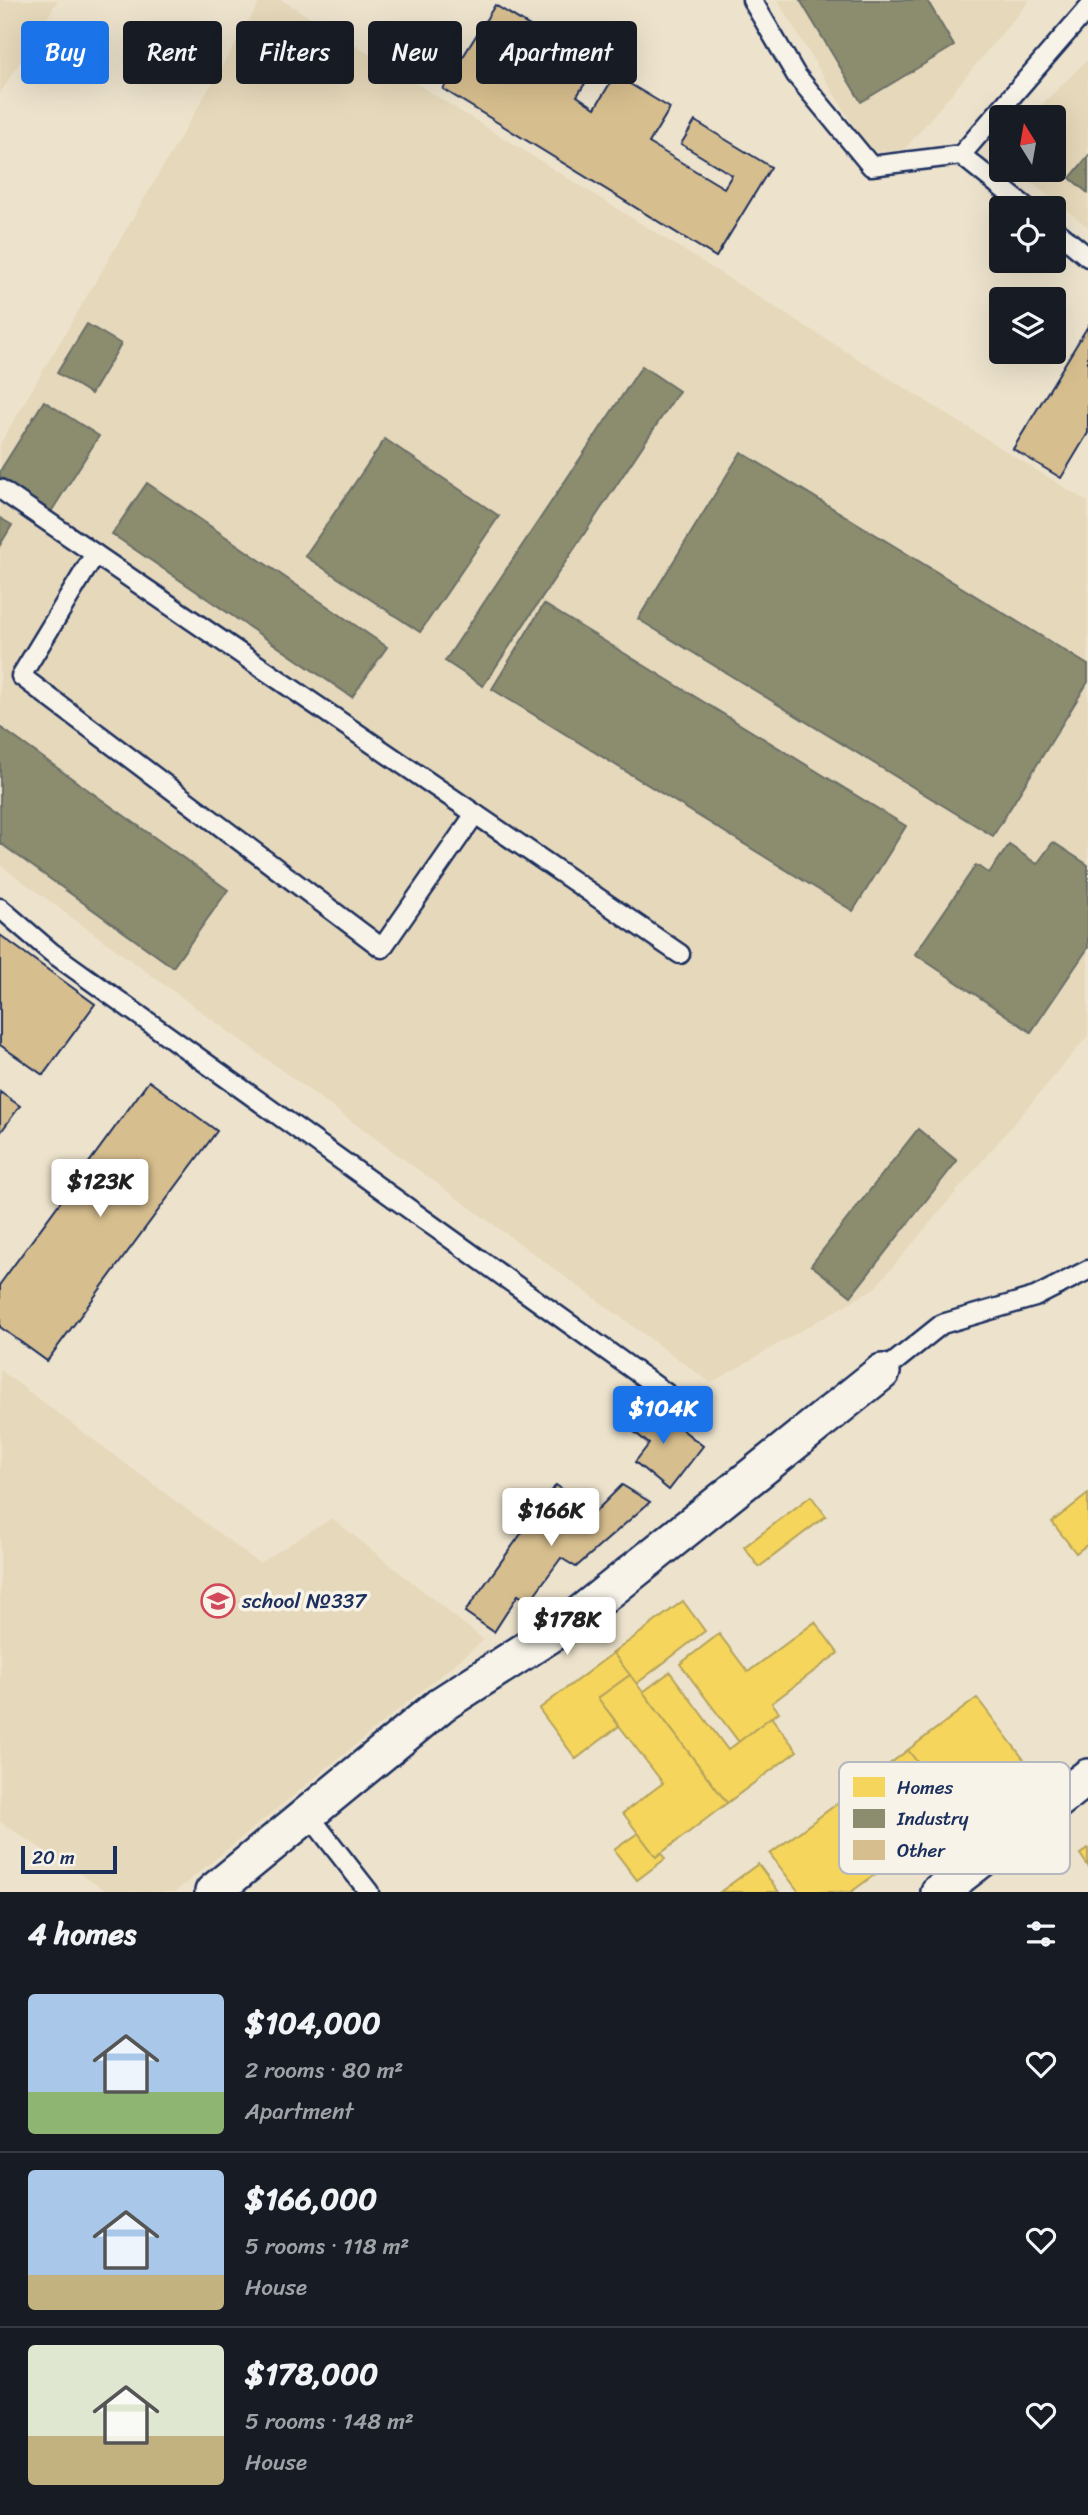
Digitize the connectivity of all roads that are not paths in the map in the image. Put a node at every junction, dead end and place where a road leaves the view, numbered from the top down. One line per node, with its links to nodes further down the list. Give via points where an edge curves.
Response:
1 (752, 0): 3 (lane, via 796,75 871,166)
2 (1088, 8): 3 (lane)
3 (961, 155): 4 (lane)
4 (1012, 196)
5 (1066, 239): 6 (lane)
6 (1088, 257)
7 (0, 489): 8 (lane)
8 (94, 554): 9 (lane); 9 (lane, via 22,676 382,948)
9 (475, 814): 11 (lane)
10 (0, 908): 14 (lane, via 51,952)
11 (680, 954)
12 (1088, 1270): 13 (lane, via 1035,1297 942,1324)
13 (882, 1372): 17 (street, via 570,1622 442,1704)
14 (677, 1401)
15 (1088, 1777): 16 (street)
16 (1070, 1791)
17 (308, 1814): 19 (street); 20 (lane)
18 (962, 1874): 21 (street)
19 (213, 1892)
20 (369, 1892)
21 (939, 1892)

